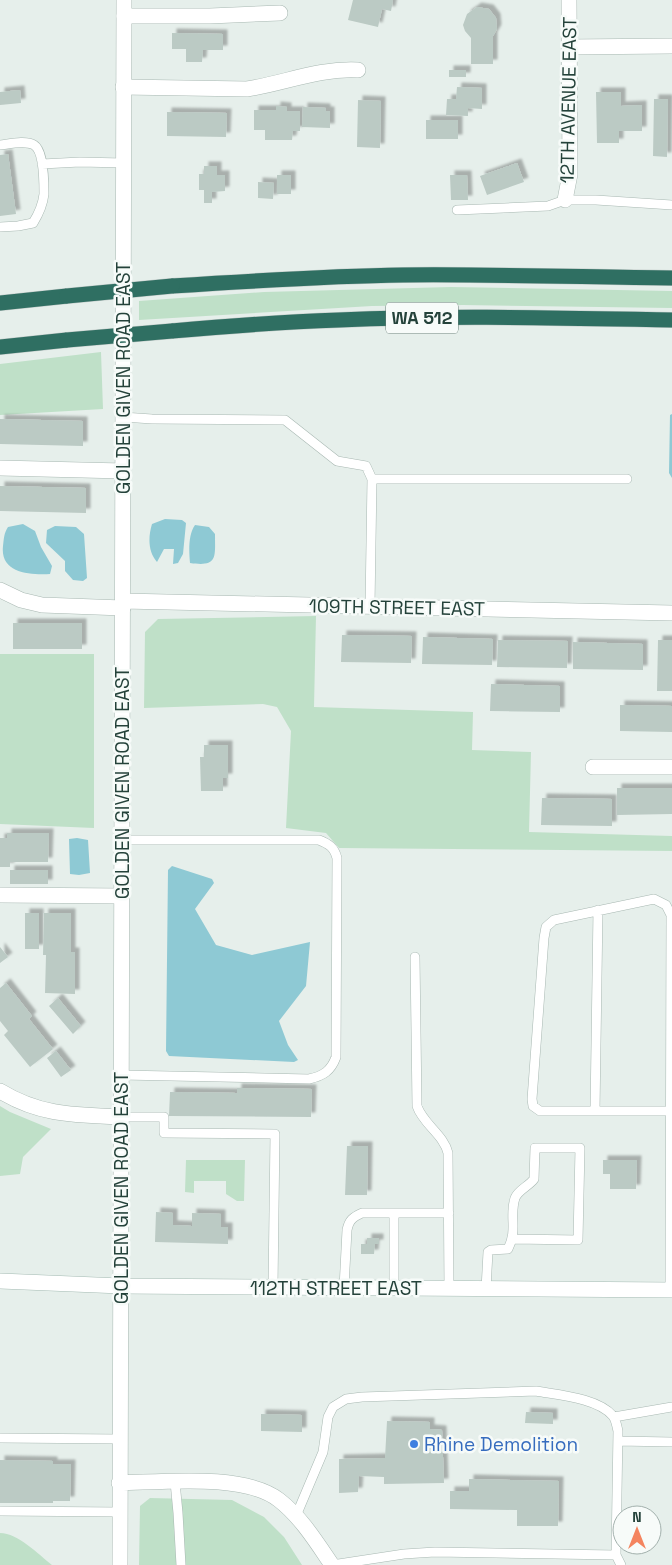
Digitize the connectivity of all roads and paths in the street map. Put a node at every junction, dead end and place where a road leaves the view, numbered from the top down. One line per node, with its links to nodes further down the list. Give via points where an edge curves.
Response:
1 (124, 0): 4 (street, GOLDEN GIVEN ROAD EAST)
2 (569, 0): 6 (street, 12TH AVENUE EAST)
3 (280, 13): 4 (street)
4 (124, 16): 8 (street, GOLDEN GIVEN ROAD EAST)
5 (672, 46): 6 (street)
6 (570, 47): 12 (street, 12TH AVENUE EAST, via 570,174)
7 (358, 70): 8 (street, via 318,72 247,89)
8 (123, 87): 10 (street, GOLDEN GIVEN ROAD EAST)
9 (0, 145): 11 (lane, via 29,143 39,150)
10 (123, 163): 11 (lane); 20 (street, GOLDEN GIVEN ROAD EAST)
11 (42, 164): 15 (lane, via 44,194 33,222)
12 (565, 200): 13 (lane); 14 (lane, via 548,206)
13 (672, 205)
14 (456, 210)
15 (0, 227)
16 (672, 278): 17 (highway, WA 512, bridge, via 402,275 172,286)
17 (0, 303)
18 (672, 320): 19 (highway, WA 512, bridge, via 403,318 256,324)
19 (0, 347)
20 (123, 417): 22 (street, GOLDEN GIVEN ROAD EAST); 23 (lane, via 285,420 337,461 366,466)
21 (0, 468): 22 (street)
22 (123, 471): 26 (street, GOLDEN GIVEN ROAD EAST)
23 (372, 479): 24 (lane); 27 (lane)
24 (627, 479)
25 (0, 590): 26 (street, 109TH STREET EAST, via 42,605)
26 (122, 604): 27 (street, 109TH STREET EAST); 31 (street, GOLDEN GIVEN ROAD EAST)
27 (370, 606): 28 (street, 109TH STREET EAST)
28 (672, 614)
29 (593, 767): 30 (street)
30 (672, 767)
31 (122, 840): 33 (street, GOLDEN GIVEN ROAD EAST); 36 (lane, via 319,840 334,850 337,878 336,1057 327,1072 309,1079)
32 (0, 895): 33 (street)
33 (122, 896): 36 (street, GOLDEN GIVEN ROAD EAST)
34 (598, 910): 38 (lane); 38 (lane, via 554,920 546,927 532,1099 533,1106 540,1111); 39 (lane, via 654,899 666,905 671,915)
35 (415, 957): 42 (lane, via 417,1106 446,1146)
36 (122, 1075): 40 (street, GOLDEN GIVEN ROAD EAST)
37 (0, 1091): 40 (street, via 18,1102 59,1114)
38 (595, 1111): 39 (lane)
39 (670, 1112): 51 (lane)
40 (122, 1117): 45 (street, GOLDEN GIVEN ROAD EAST); 46 (lane, via 164,1117 164,1133 275,1134)
41 (394, 1213): 42 (lane); 47 (lane, via 362,1213 349,1223); 48 (lane)
42 (449, 1213): 49 (lane)
43 (513, 1239): 43 (lane, via 578,1240 580,1148 535,1148 534,1179 516,1197); 50 (lane, via 508,1249 488,1252)
44 (0, 1281): 45 (street, 112TH STREET EAST)
45 (121, 1286): 46 (street, 112TH STREET EAST); 55 (street, GOLDEN GIVEN ROAD EAST)
46 (273, 1288): 47 (street, 112TH STREET EAST)
47 (344, 1288): 48 (street, 112TH STREET EAST)
48 (394, 1288): 49 (street, 112TH STREET EAST)
49 (449, 1288): 50 (street, 112TH STREET EAST)
50 (486, 1289): 51 (street, 112TH STREET EAST)
51 (671, 1290)
52 (672, 1407): 53 (lane)
53 (614, 1417): 56 (lane); 63 (lane, via 597,1404 536,1391 346,1399 333,1407 328,1417 323,1452)
54 (0, 1438): 55 (lane)
55 (120, 1439): 59 (street, GOLDEN GIVEN ROAD EAST)
56 (618, 1441): 57 (lane); 60 (lane)
57 (672, 1442)
58 (175, 1482): 59 (street); 63 (street, via 242,1484 258,1488 280,1500); 67 (lane)
59 (120, 1483): 62 (street, GOLDEN GIVEN ROAD EAST)
60 (617, 1505)
61 (0, 1511): 62 (lane)
62 (120, 1512): 66 (street, GOLDEN GIVEN ROAD EAST)
63 (296, 1516): 68 (street)
64 (612, 1555): 68 (lane, via 435,1552)
65 (616, 1555): 69 (lane)
66 (120, 1565)
67 (181, 1565)
68 (332, 1565)
69 (621, 1565)

